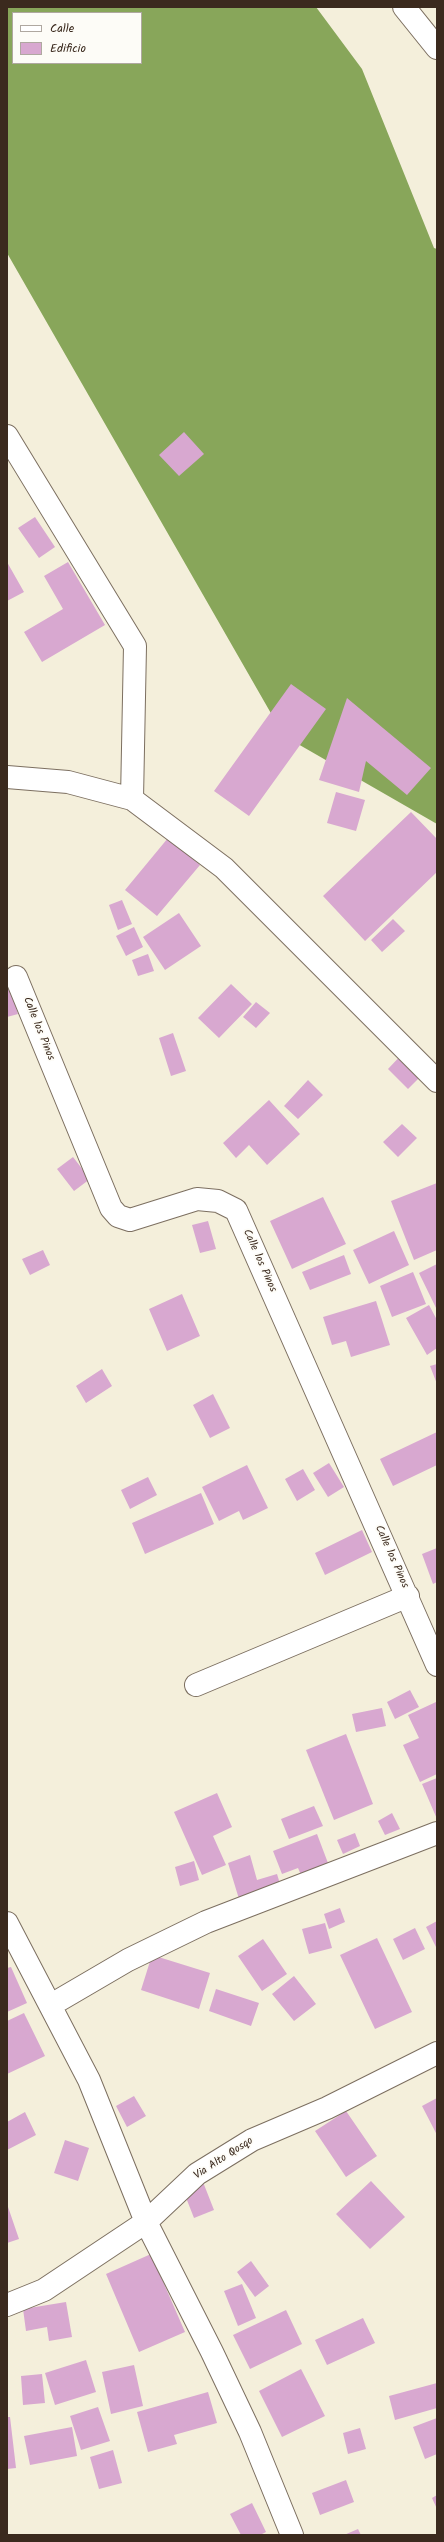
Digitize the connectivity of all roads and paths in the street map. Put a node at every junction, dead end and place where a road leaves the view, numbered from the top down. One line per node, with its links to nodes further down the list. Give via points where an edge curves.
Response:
1 (404, 7): 2 (street)
2 (437, 48)
3 (7, 436): 5 (street, via 135,646)
4 (7, 777): 5 (street, via 68,782)
5 (132, 799): 7 (street, via 224,868)
6 (16, 977): 8 (street, Calle los Pinos, via 111,1208 118,1216 130,1220 197,1199 218,1201 236,1210)
7 (437, 1081)
8 (408, 1596): 9 (street, Calle los Pinos); 10 (street)
9 (437, 1665)
10 (196, 1684)
11 (437, 1833): 13 (street, via 206,1922 128,1960)
12 (7, 1923): 13 (street)
13 (51, 2005): 15 (street, via 89,2080)
14 (437, 2053): 15 (street, Via Alto Qosqo, via 327,2108 252,2140 197,2174)
15 (146, 2222): 16 (street, Via Alto Qosqo, via 44,2290); 17 (street, via 250,2432)
16 (7, 2305)
17 (292, 2535)

